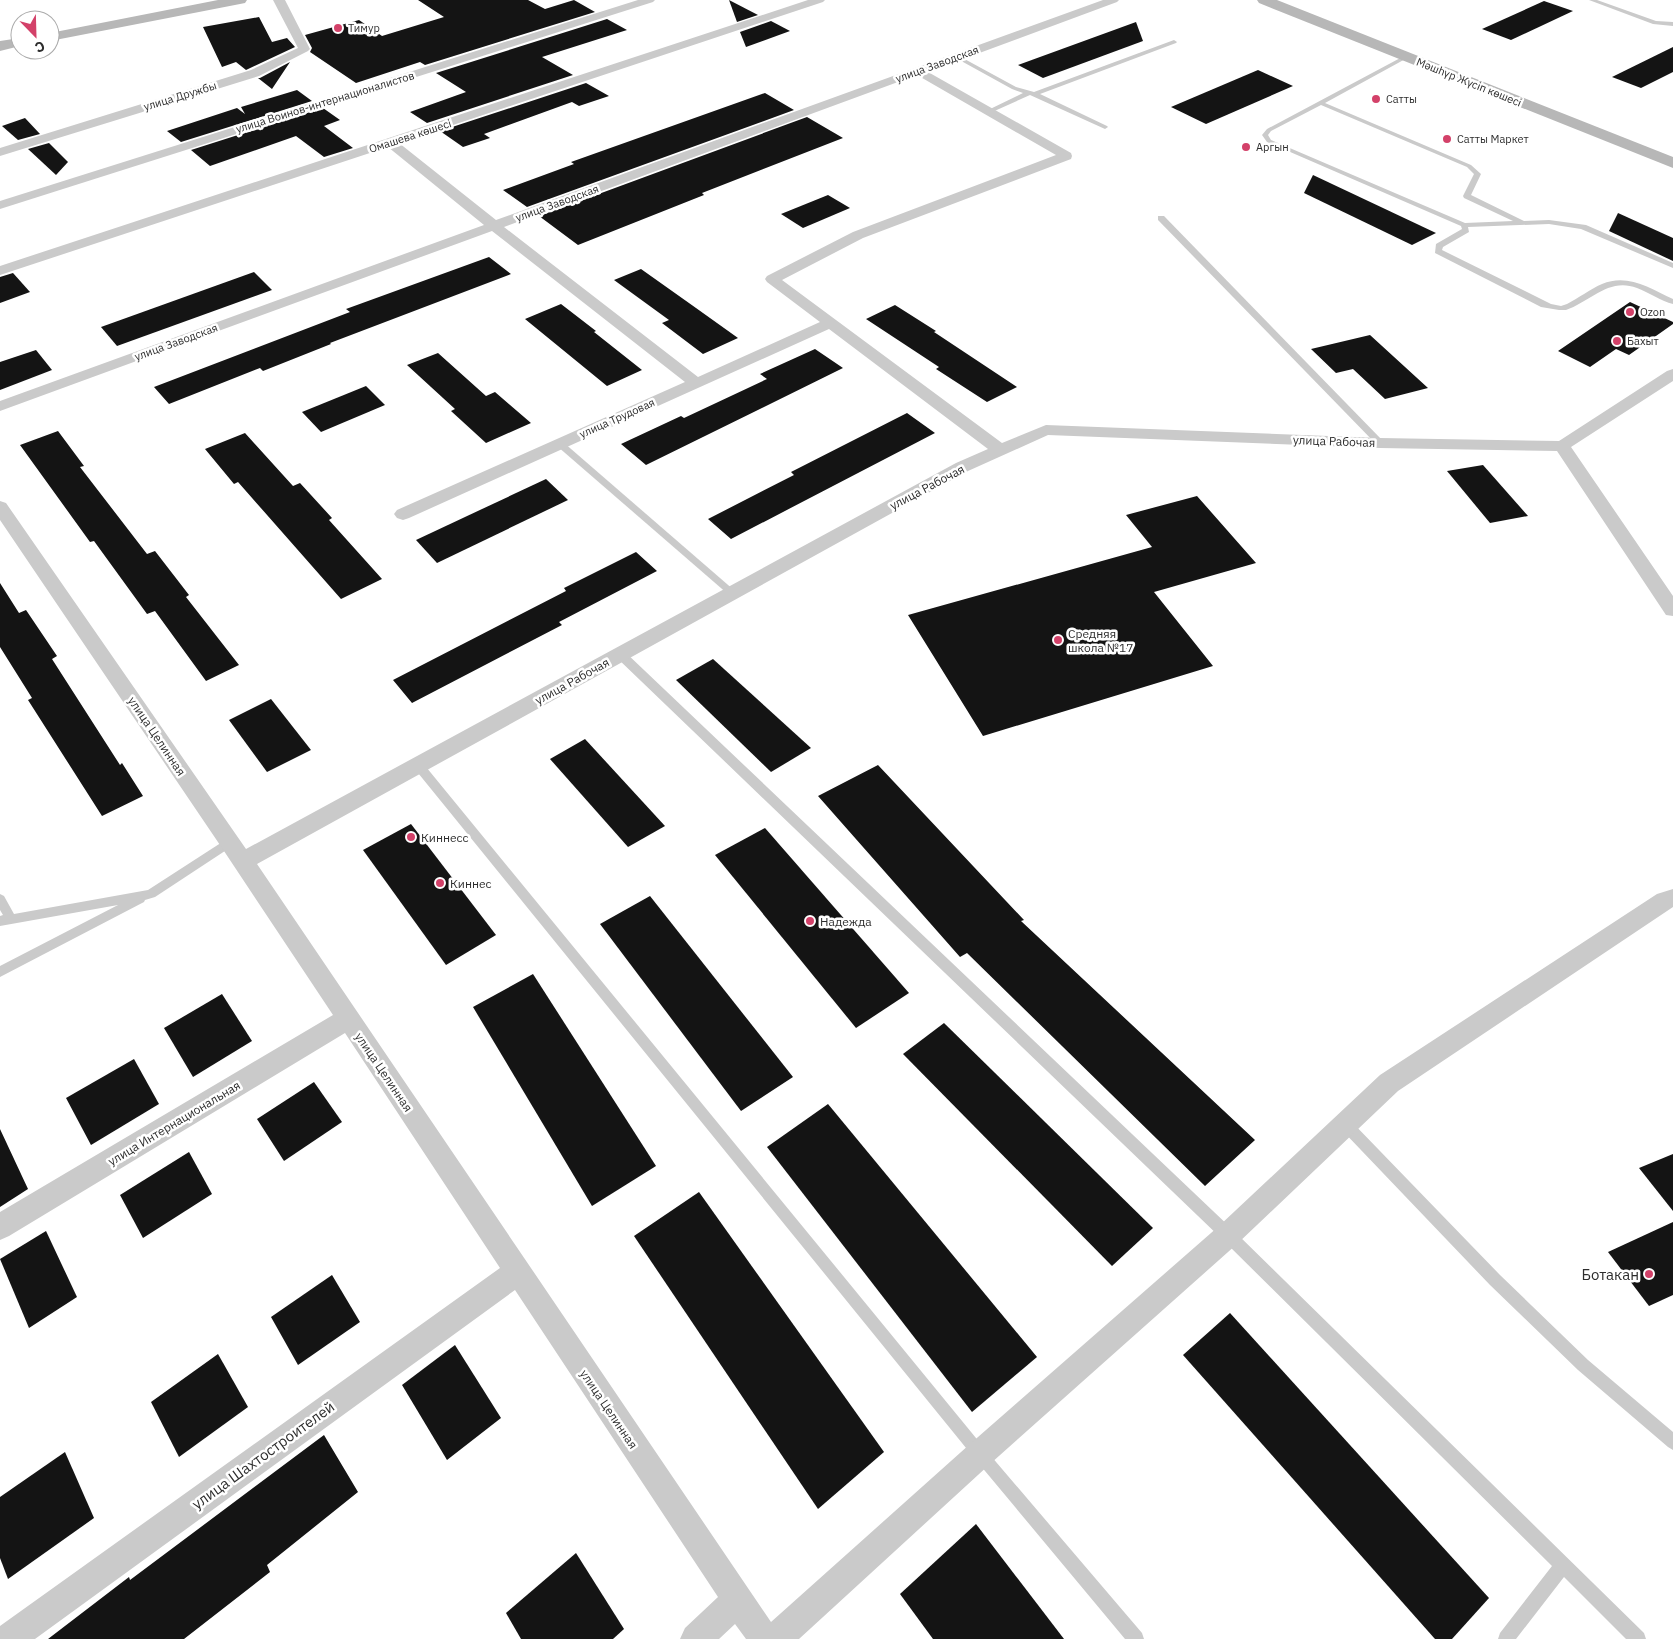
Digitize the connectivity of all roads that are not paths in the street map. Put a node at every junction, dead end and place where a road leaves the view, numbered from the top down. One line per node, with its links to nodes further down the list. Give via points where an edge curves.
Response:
1 (240, 0): 9 (main road)
2 (279, 0): 19 (street, улица Дружбы, via 304,49 255,73)
3 (649, 0): 21 (street, улица Воинов-интернационалистов)
4 (819, 0): 18 (street, Омашева көшесі)
5 (1113, 0): 11 (street, улица Заводская)
6 (1264, 0): 12 (main road, Мәшһүр Жүсіп көшесі)
7 (1592, 0): 8 (lane, via 1655,23)
8 (1673, 24)
9 (60, 35)
10 (1174, 42): 14 (lane)
11 (957, 57): 13 (street, улица Заводская); 14 (lane)
12 (1406, 57): 15 (lane); 20 (main road, Мәшһүр Жүсіп көшесі)
13 (918, 71): 16 (street); 25 (street, улица Заводская)
14 (1031, 94): 16 (lane); 17 (lane)
15 (1321, 102): 23 (lane, via 1468,166 1478,174 1467,196); 24 (lane, via 1265,134 1270,140)
16 (988, 112): 29 (street, via 1066,156 858,235 772,279)
17 (1105, 127)
18 (390, 142): 25 (street); 27 (street, Омашева көшесі)
19 (0, 152)
20 (1673, 163)
21 (0, 205)
22 (1161, 218): 33 (lane)
23 (1523, 223): 24 (lane); 26 (lane, via 1549,222 1583,227)
24 (1464, 225): 28 (lane, via 1466,230 1439,246 1438,250 1544,305 1562,308 1619,282 1636,285)
25 (494, 226): 31 (street); 32 (street, улица Заводская)
26 (1673, 266)
27 (0, 271)
28 (1673, 302)
29 (830, 323): 31 (street, улица Трудовая); 36 (street)
30 (1673, 374): 35 (street)
31 (696, 383): 34 (street, улица Трудовая)
32 (0, 406)
33 (1380, 443): 35 (street, улица Рабочая); 36 (street, улица Рабочая, via 1046,430)
34 (560, 444): 38 (street, улица Трудовая); 39 (lane)
35 (1562, 446): 40 (street)
36 (1000, 450): 39 (street, улица Рабочая, via 962,467)
37 (0, 507): 43 (street, улица Целинная)
38 (403, 514)
39 (732, 593): 41 (street, улица Рабочая)
40 (1673, 610)
41 (620, 654): 42 (street, улица Рабочая); 52 (lane)
42 (418, 765): 43 (street, улица Рабочая); 55 (lane)
43 (236, 852): 44 (lane); 49 (street, улица Целинная)
44 (151, 894): 47 (lane); 48 (lane)
45 (1673, 898): 50 (street, via 1665,900 1389,1083)
46 (0, 899): 47 (lane)
47 (5, 920)
48 (0, 972)
49 (348, 1019): 51 (street, улица Интернациональная); 53 (street, улица Целинная)
50 (1344, 1123): 52 (street); 54 (lane, via 1495,1280 1583,1364)
51 (0, 1227)
52 (1228, 1235): 55 (street); 56 (lane)
53 (517, 1272): 57 (street, улица Целинная); 58 (street, улица Шахтостроителей)
54 (1673, 1442)
55 (980, 1454): 61 (street); 62 (lane)
56 (1563, 1565): 63 (lane); 64 (lane)
57 (738, 1600): 59 (street); 60 (street, улица Целинная)
58 (9, 1639)
59 (696, 1639)
60 (764, 1639)
61 (776, 1639)
62 (1136, 1639)
63 (1506, 1639)
64 (1638, 1639)

